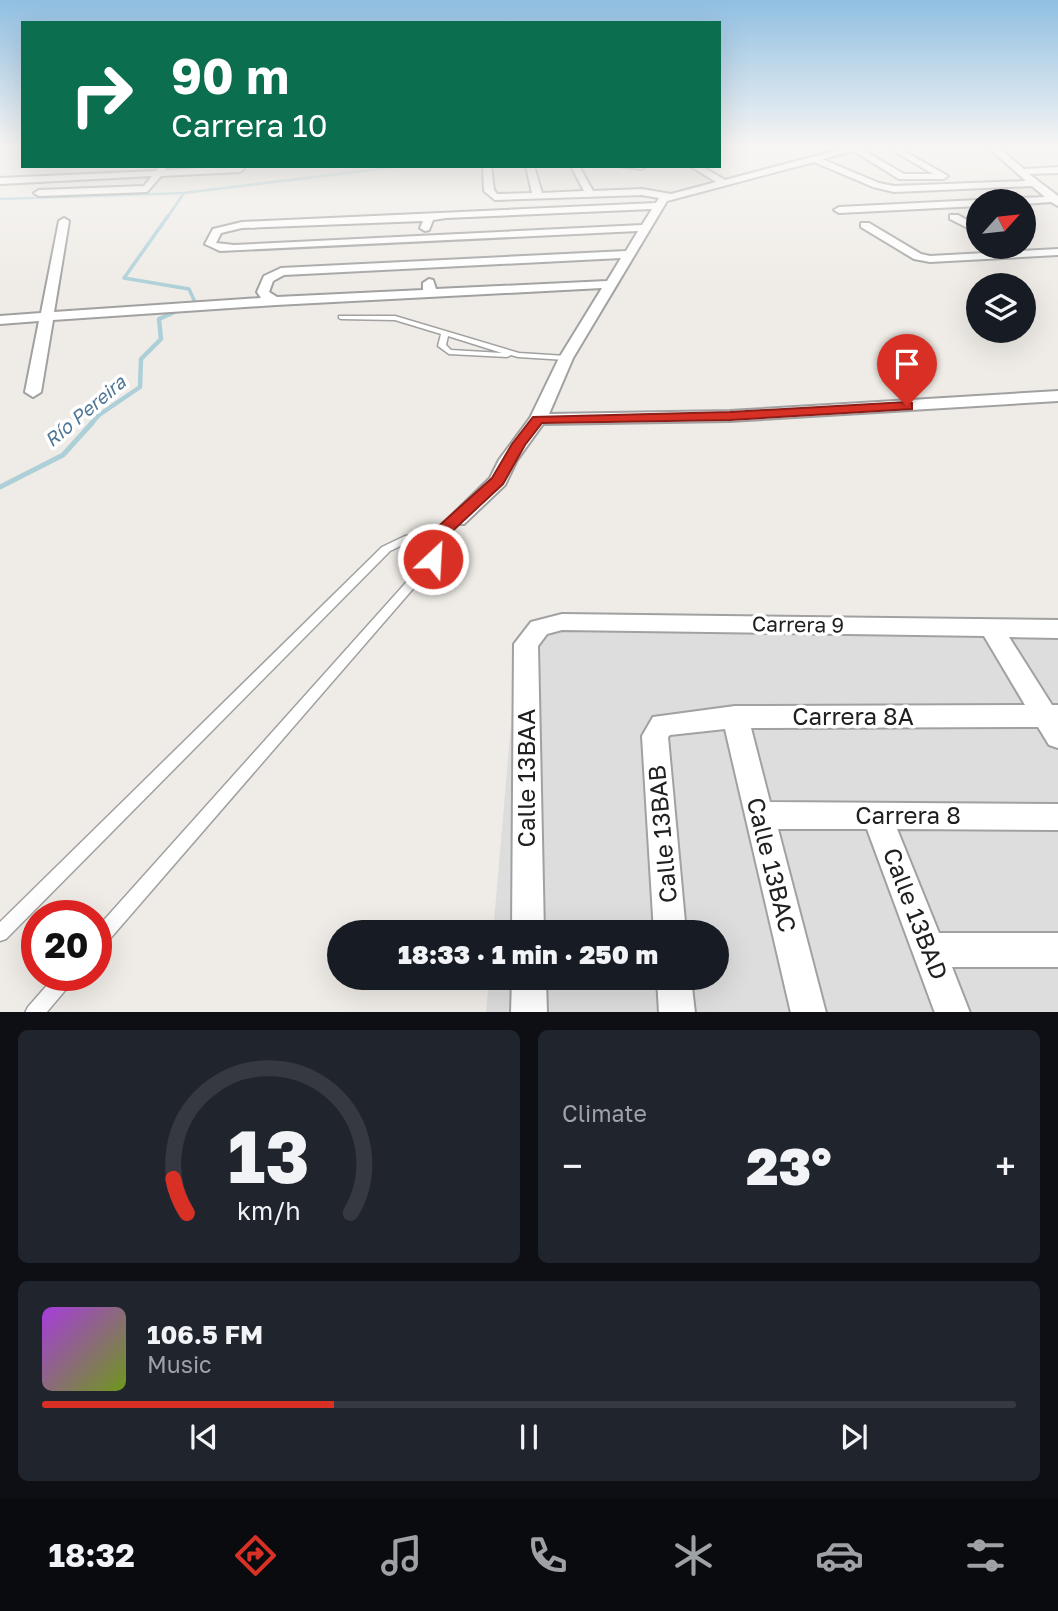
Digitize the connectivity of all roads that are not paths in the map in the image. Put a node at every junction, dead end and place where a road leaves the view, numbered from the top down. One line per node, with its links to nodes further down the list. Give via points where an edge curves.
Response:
1 (490, 193): 7 (street, via 493,197)
2 (537, 193): 7 (street)
3 (610, 193): 6 (street)
4 (649, 193): 8 (street)
5 (684, 193): 8 (street)
6 (590, 194): 7 (street)
7 (538, 197)
8 (671, 197): 12 (street)
9 (1036, 201): 10 (street)
10 (1057, 201)
11 (966, 204): 13 (street)
12 (657, 206): 16 (street); 21 (street)
13 (839, 210)
14 (966, 216): 15 (street)
15 (954, 217): 17 (street); 20 (street)
16 (429, 218): 22 (street); 22 (street, via 242,225 217,231 210,243 234,248)
17 (940, 218)
18 (64, 221): 31 (street)
19 (884, 221): 26 (street, via 865,225 918,257)
20 (966, 224)
21 (645, 228): 22 (street); 25 (street)
22 (427, 239): 27 (street)
23 (1058, 252): 24 (street)
24 (1036, 253)
25 (630, 254): 27 (street); 28 (street)
26 (966, 257)
27 (427, 265): 29 (street); 30 (street, via 277,273 268,279 263,292)
28 (612, 284): 29 (street); 36 (street)
29 (430, 293): 30 (street)
30 (276, 301): 31 (street)
31 (46, 317): 33 (street); 37 (street)
32 (341, 317): 34 (lane, via 395,318)
33 (0, 320)
34 (445, 332): 35 (lane); 35 (lane, via 442,346 449,352)
35 (518, 355): 36 (lane)
36 (566, 358): 39 (street)
37 (33, 392)
38 (1058, 396): 39 (street, via 730,416)
39 (538, 419): 40 (street, via 498,481)
40 (457, 520): 41 (lane)
41 (438, 535): 53 (lane, via 433,559); 54 (lane, via 409,538 386,549)
42 (539, 628): 43 (street, Carrera 9, via 562,622); 51 (street, Calle 13BAA, via 526,644)
43 (990, 628): 44 (street, Carrera 9); 46 (street)
44 (1058, 629)
45 (735, 717): 46 (street, Carrera 8A); 47 (street, Carrera 8A, via 666,723); 48 (street, Calle 13BAC)
46 (1054, 723)
47 (655, 736): 52 (street, Calle 13BAB)
48 (759, 815): 49 (street, Carrera 8); 63 (street, Calle 13BAC)
49 (877, 816): 50 (street, Carrera 8); 55 (street, Calle 13BAD)
50 (1058, 817)
51 (528, 920)
52 (669, 920)
53 (112, 924)
54 (0, 933)
55 (929, 950): 56 (street); 64 (street, Calle 13BAD)
56 (1058, 950)
57 (528, 990): 61 (street)
58 (675, 990): 62 (street)
59 (54, 991): 60 (lane)
60 (35, 1012)
61 (529, 1012)
62 (677, 1012)
63 (808, 1012)
64 (953, 1012)

